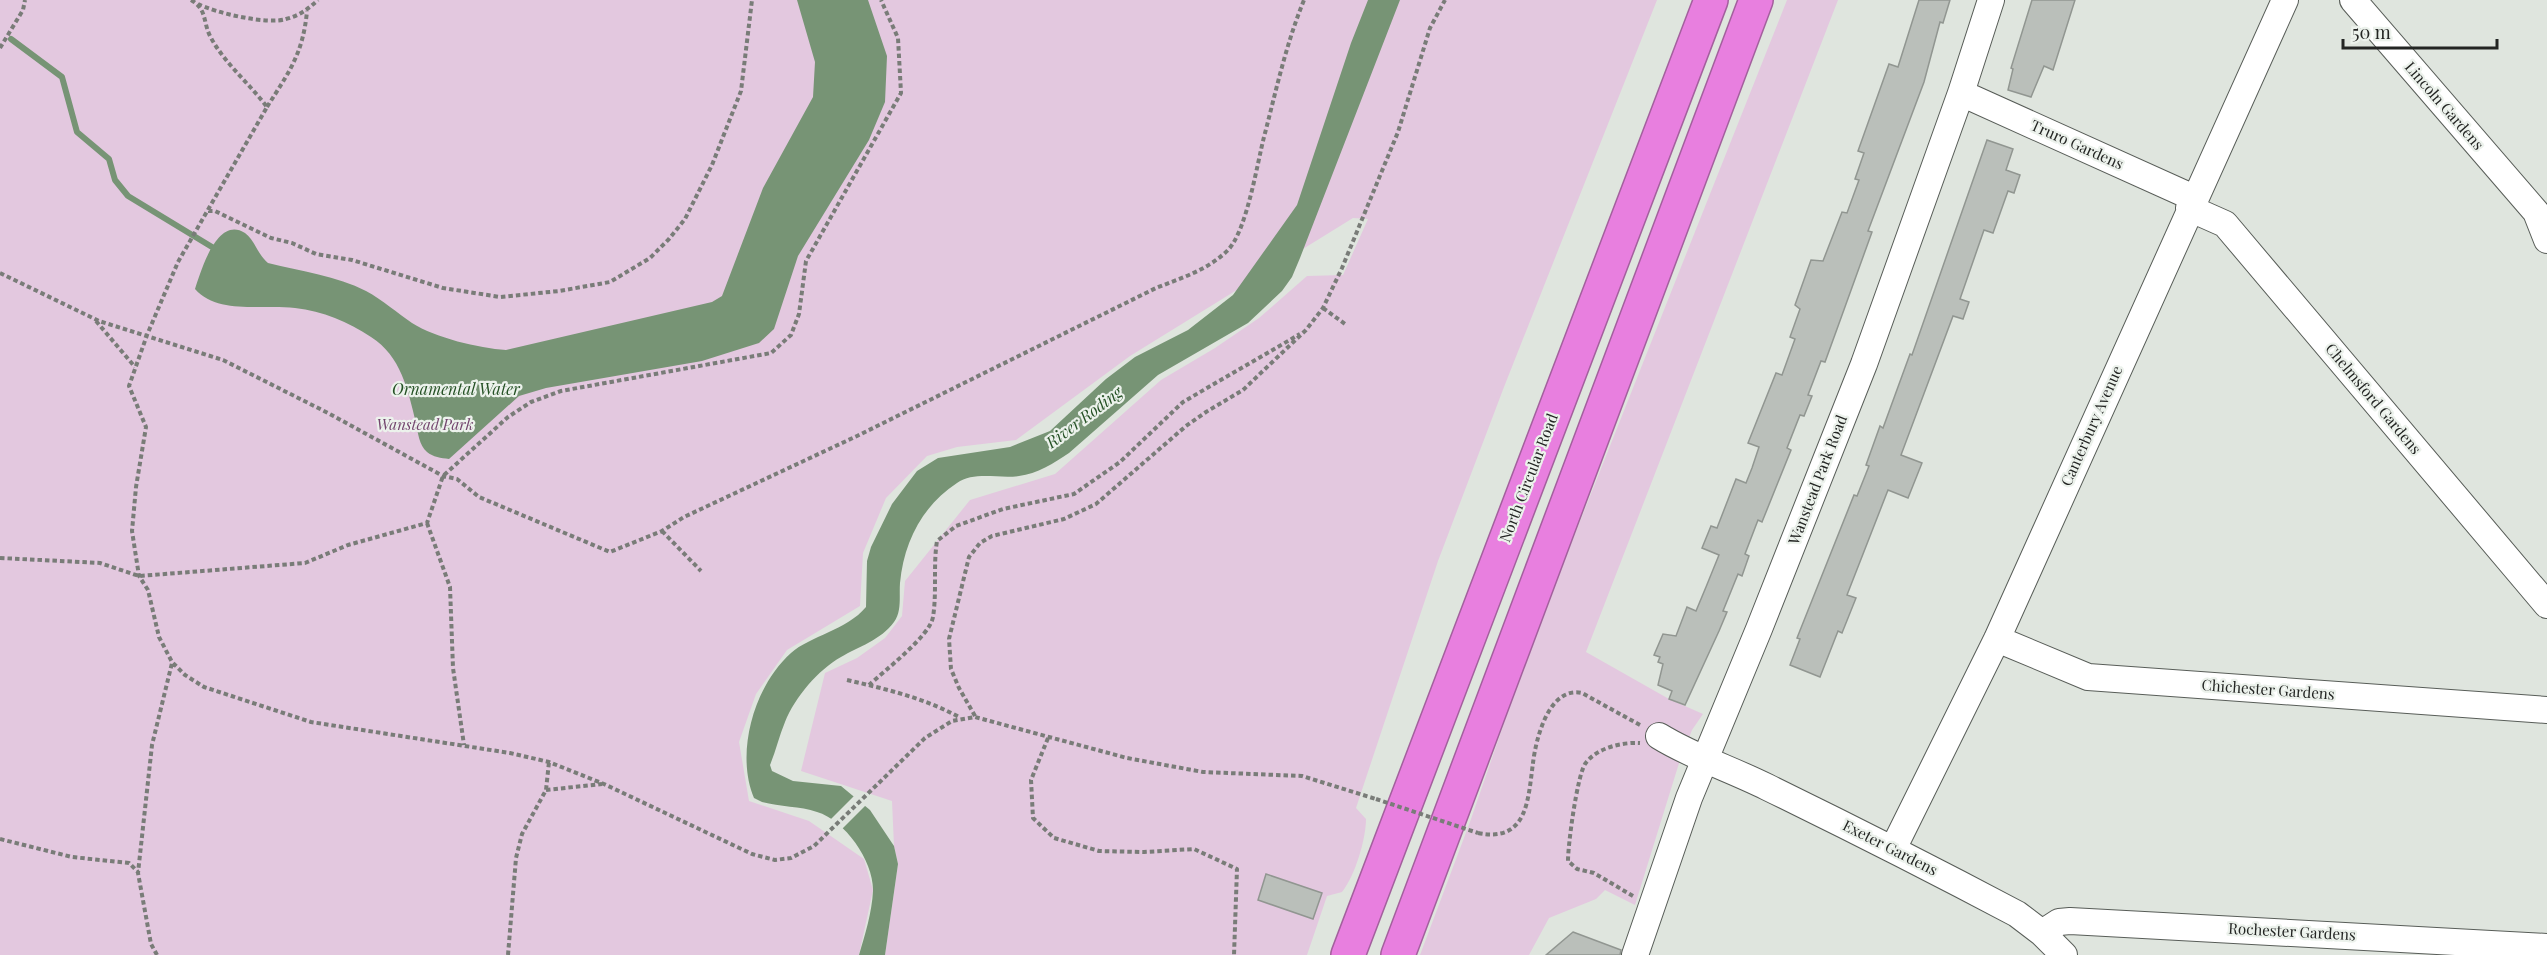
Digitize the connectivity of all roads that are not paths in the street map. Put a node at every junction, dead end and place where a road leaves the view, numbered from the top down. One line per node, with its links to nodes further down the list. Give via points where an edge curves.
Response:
1 (1710, 0): 18 (highway, North Circular Road)
2 (1756, 0): 19 (highway)
3 (1991, 0): 6 (street, Wanstead Park Road)
4 (2284, 0): 7 (street, Canterbury Avenue)
5 (2353, 0): 8 (street, Lincoln Gardens)
6 (1961, 93): 7 (street, Truro Gardens); 14 (street, Wanstead Park Road, via 1864,364 1760,629)
7 (2192, 203): 10 (street, Chelmsford Gardens, via 2225,224); 11 (street, Canterbury Avenue)
8 (2541, 216): 9 (street, Lincoln Gardens)
9 (2547, 240)
10 (2547, 605)
11 (1997, 639): 12 (street, Chichester Gardens, via 2088,677); 15 (street, Canterbury Avenue)
12 (2547, 710)
13 (1659, 736): 14 (street, Exeter Gardens)
14 (1704, 758): 15 (street, Exeter Gardens); 20 (street, Wanstead Park Road)
15 (1893, 849): 16 (street, Exeter Gardens, via 2017,914)
16 (2042, 933): 17 (street, Rochester Gardens, via 2059,922 2070,921); 21 (street, Exeter Gardens)
17 (2547, 948)
18 (1348, 955)
19 (1398, 955)
20 (1635, 955)
21 (2064, 955)

